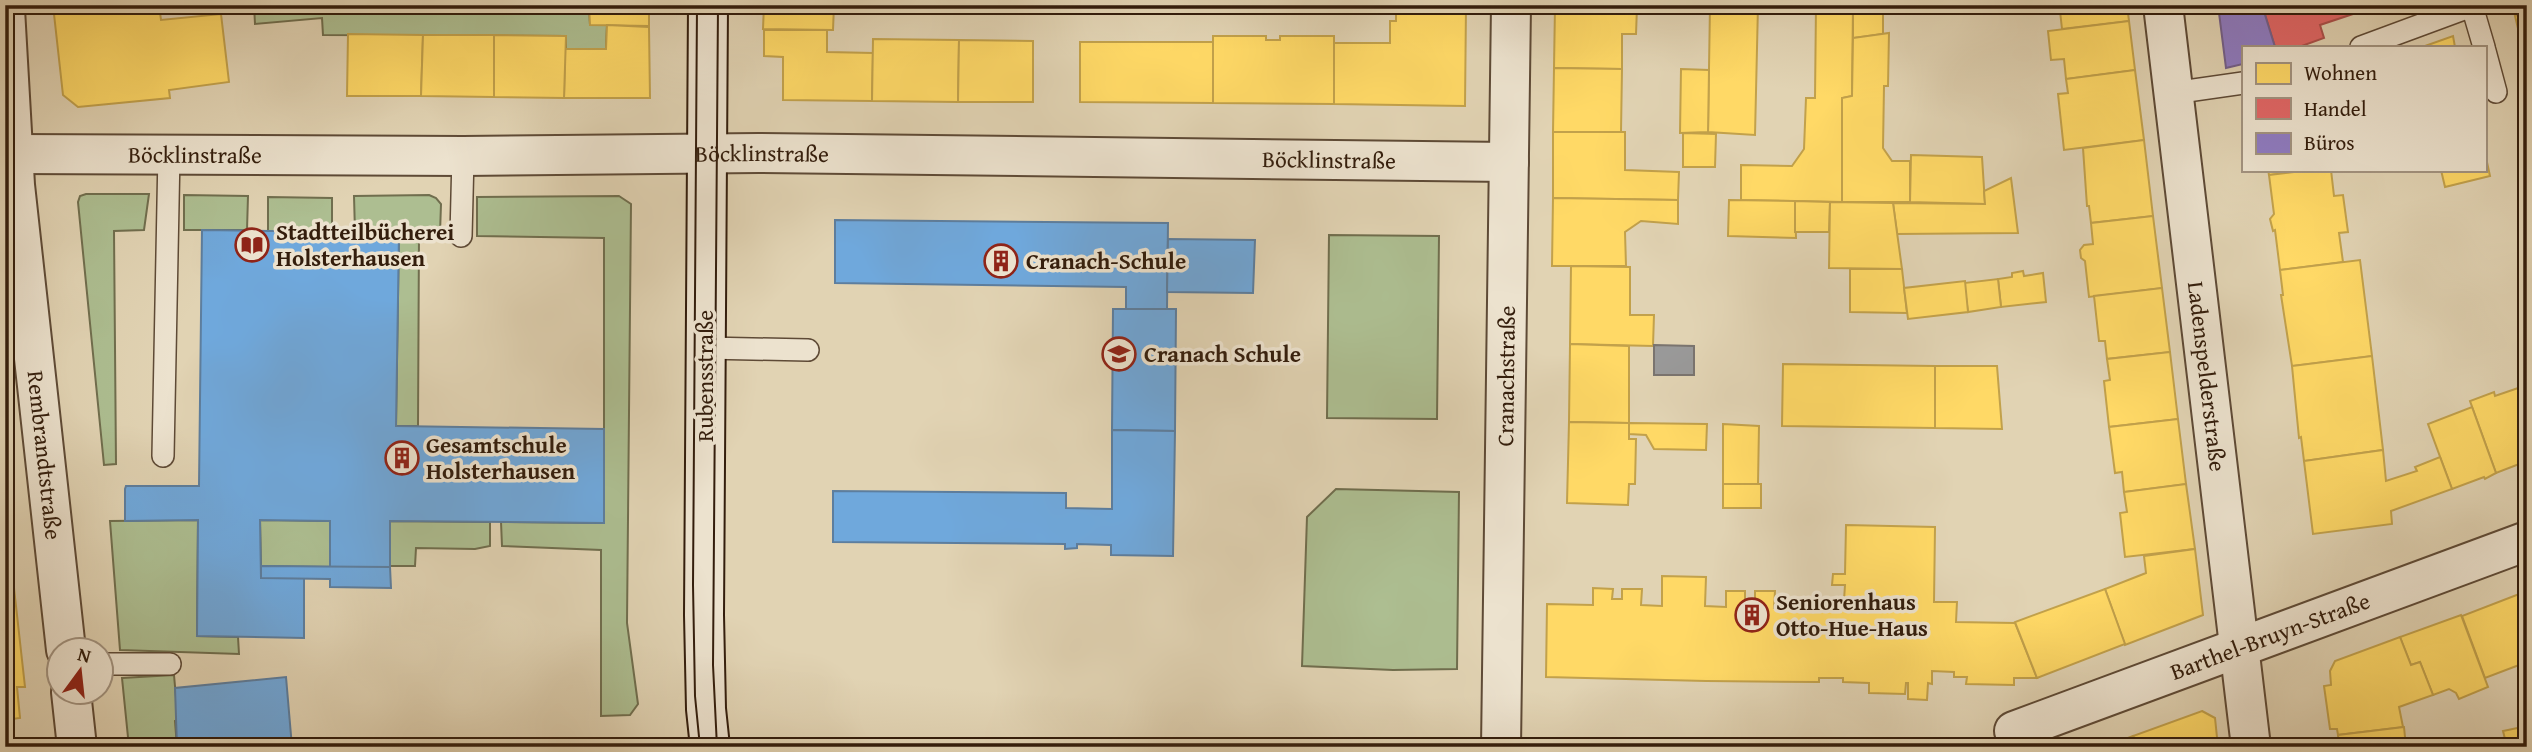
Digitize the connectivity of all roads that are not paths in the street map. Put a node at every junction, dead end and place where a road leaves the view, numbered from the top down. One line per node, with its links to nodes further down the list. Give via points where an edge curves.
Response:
1 (708, 5): 13 (street, Rubensstraße)
2 (1510, 5): 15 (street, Cranachstraße)
3 (2163, 5): 10 (street, Ladenspelderstraße)
4 (5, 9): 12 (street, Rembrandtstraße)
5 (2364, 46): 6 (lane, via 2472,6)
6 (2483, 46)
7 (2486, 56): 9 (lane)
8 (2242, 83): 10 (lane)
9 (2496, 92)
10 (2173, 93): 22 (street, Ladenspelderstraße)
11 (169, 153): 12 (street, Böcklinstraße); 14 (street, Böcklinstraße); 19 (lane)
12 (15, 154): 21 (street, Rembrandtstraße)
13 (707, 154): 14 (street, Böcklinstraße); 15 (street, Böcklinstraße); 17 (street, Rubensstraße)
14 (463, 156): 16 (lane)
15 (1509, 162): 29 (street, Cranachstraße)
16 (461, 236)
17 (706, 348): 18 (lane); 28 (street, Rubensstraße, via 704,615)
18 (808, 350)
19 (163, 456)
20 (2527, 541): 22 (street, Barthel-Bruyn-Straße)
21 (64, 636)
22 (2239, 649): 26 (street, Barthel-Bruyn-Straße); 30 (street, Ladenspelderstraße)
23 (116, 664): 24 (lane)
24 (170, 664)
25 (73, 706): 27 (street)
26 (2014, 731)
27 (77, 747)
28 (710, 747)
29 (1501, 747)
30 (2251, 747)

